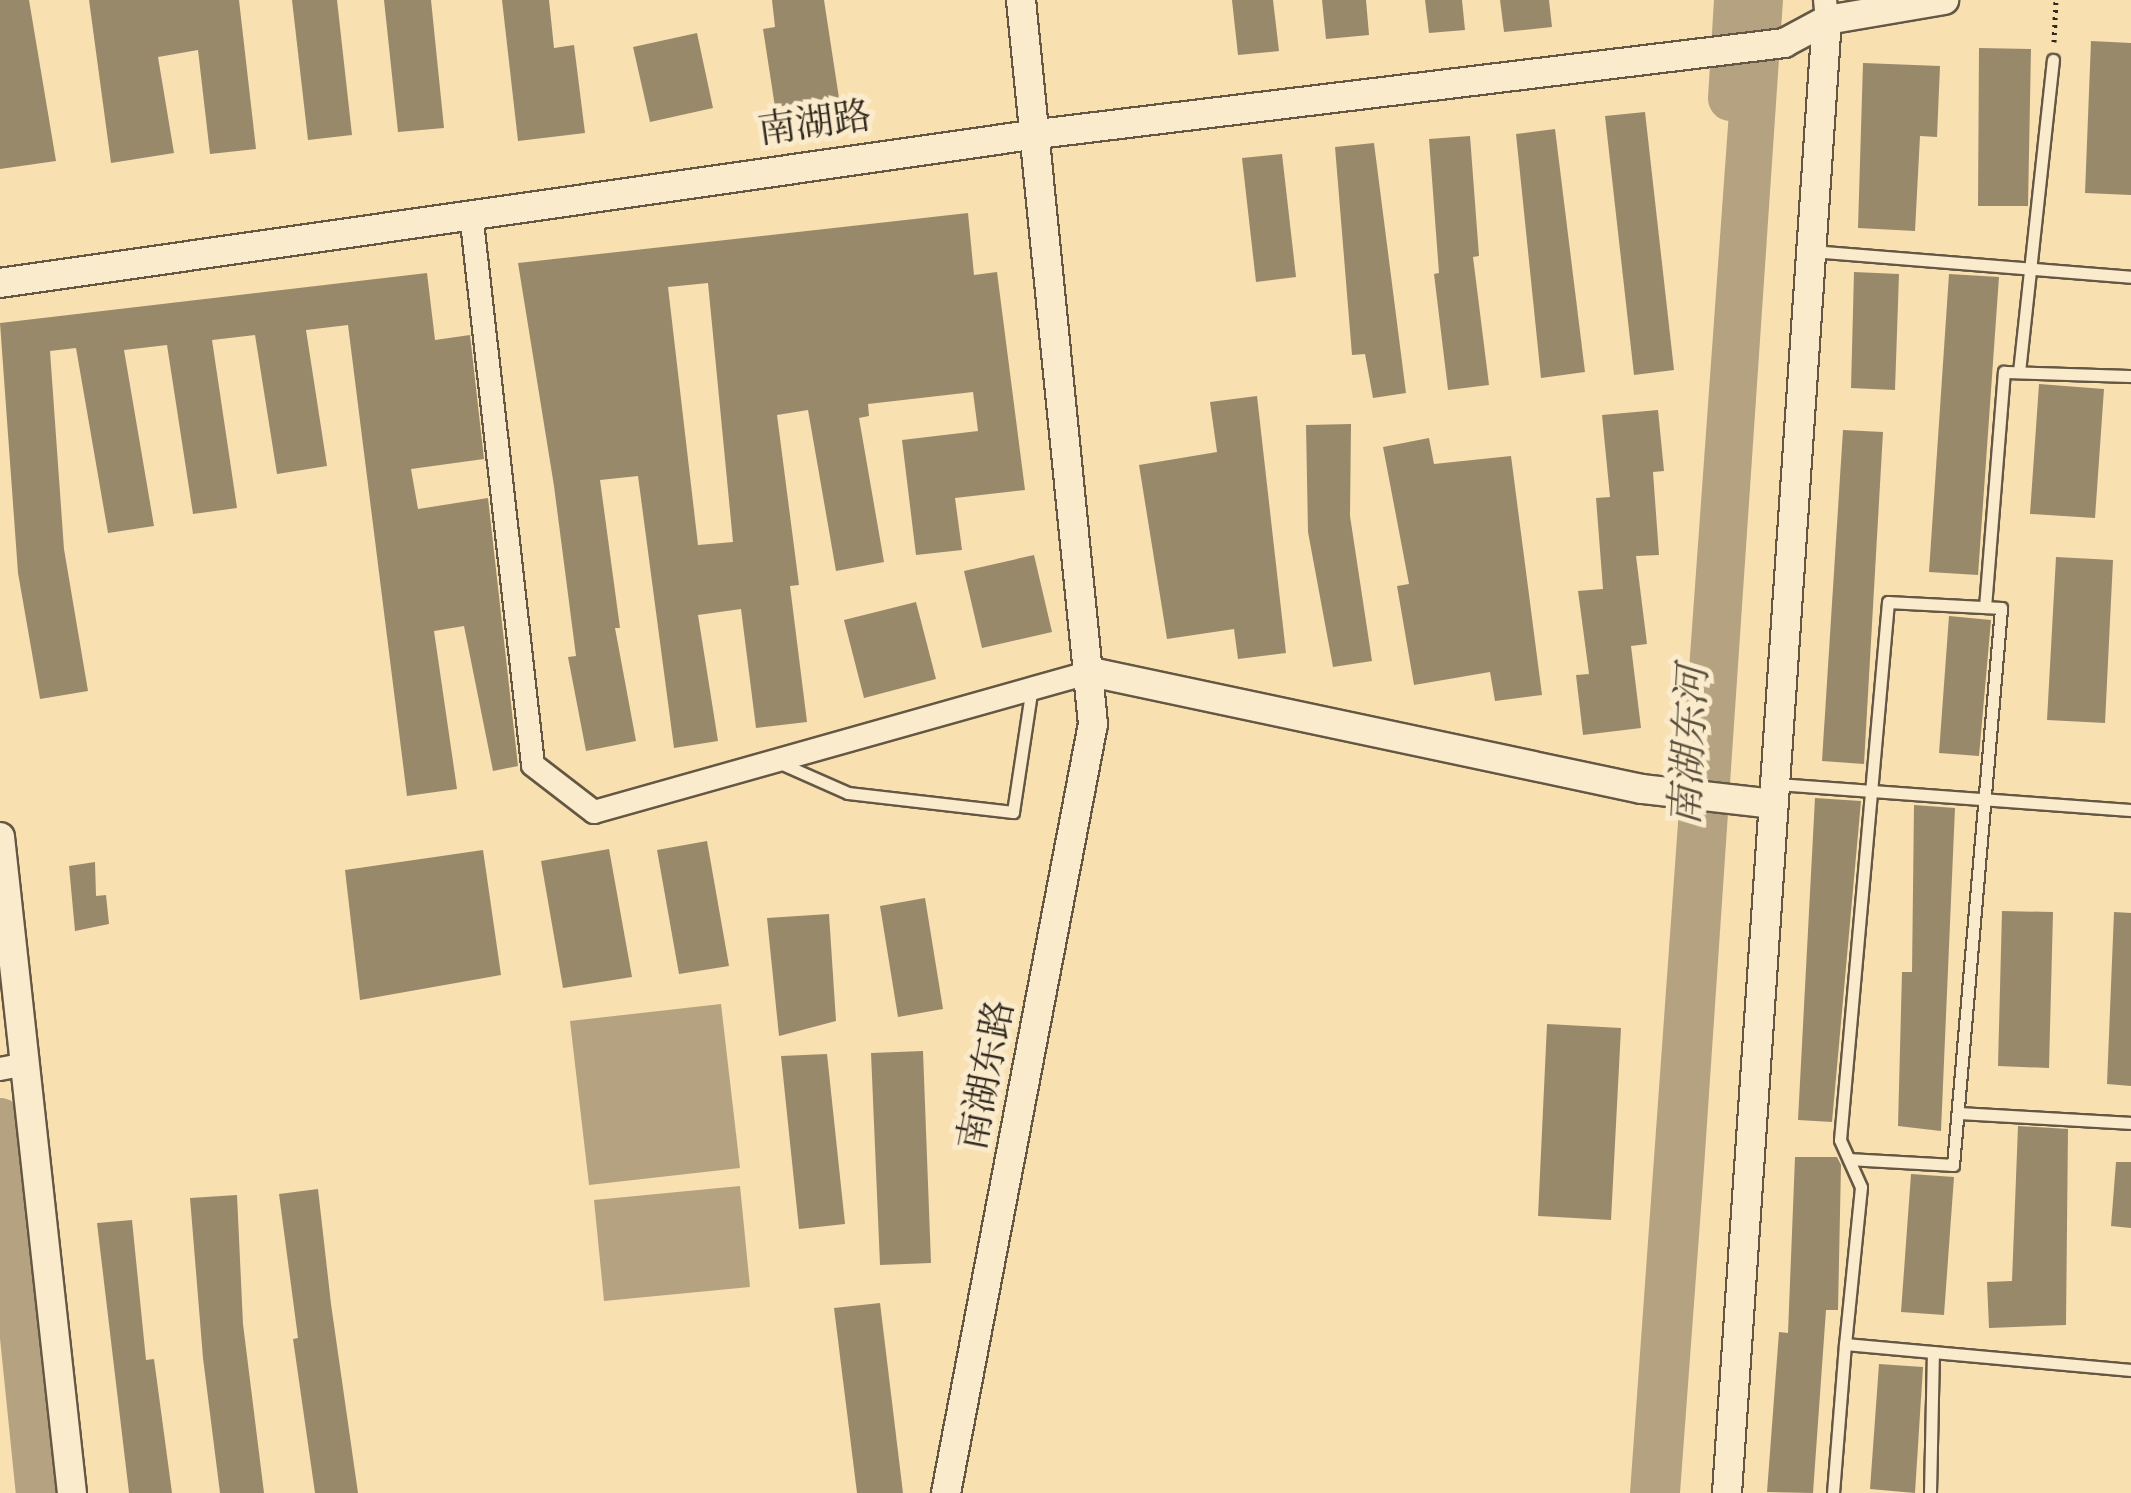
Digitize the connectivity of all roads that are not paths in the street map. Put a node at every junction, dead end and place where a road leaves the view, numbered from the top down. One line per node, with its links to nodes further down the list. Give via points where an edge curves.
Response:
1 (1020, 0): 5 (street)
2 (1944, 0): 3 (street)
3 (1826, 10): 5 (street, 南湖路, via 1784,42); 7 (street)
4 (2053, 60): 8 (lane)
5 (1038, 134): 6 (street, 南湖路); 14 (street, 南湖东路)
6 (471, 213): 10 (street, 南湖路); 16 (street, via 533,765 594,812)
7 (1809, 251): 8 (lane); 18 (street)
8 (2028, 269): 9 (lane); 11 (lane)
9 (2131, 277)
10 (0, 282)
11 (2019, 372): 12 (lane); 13 (lane, via 2004,372)
12 (2131, 376)
13 (1985, 607): 17 (lane, via 1888,602); 19 (lane, via 2002,608)
14 (1091, 672): 15 (street); 18 (street, via 1642,789); 30 (street, 南湖东路, via 1093,724)
15 (1032, 684): 16 (street); 16 (lane, via 1013,812 848,793)
16 (776, 761)
17 (1871, 791): 18 (lane); 19 (lane); 25 (lane, via 1840,1140)
18 (1773, 794): 31 (street)
19 (1988, 800): 20 (lane); 23 (lane)
20 (2131, 810)
21 (0, 837): 22 (street)
22 (12, 1066): 29 (street)
23 (1960, 1113): 24 (lane); 25 (lane, via 1953,1165)
24 (2131, 1123)
25 (1849, 1159): 26 (lane, via 1861,1187)
26 (1845, 1344): 27 (lane); 32 (lane)
27 (1933, 1352): 28 (lane); 33 (lane)
28 (2131, 1370)
29 (72, 1493)
30 (946, 1493)
31 (1727, 1493)
32 (1833, 1493)
33 (1930, 1493)

